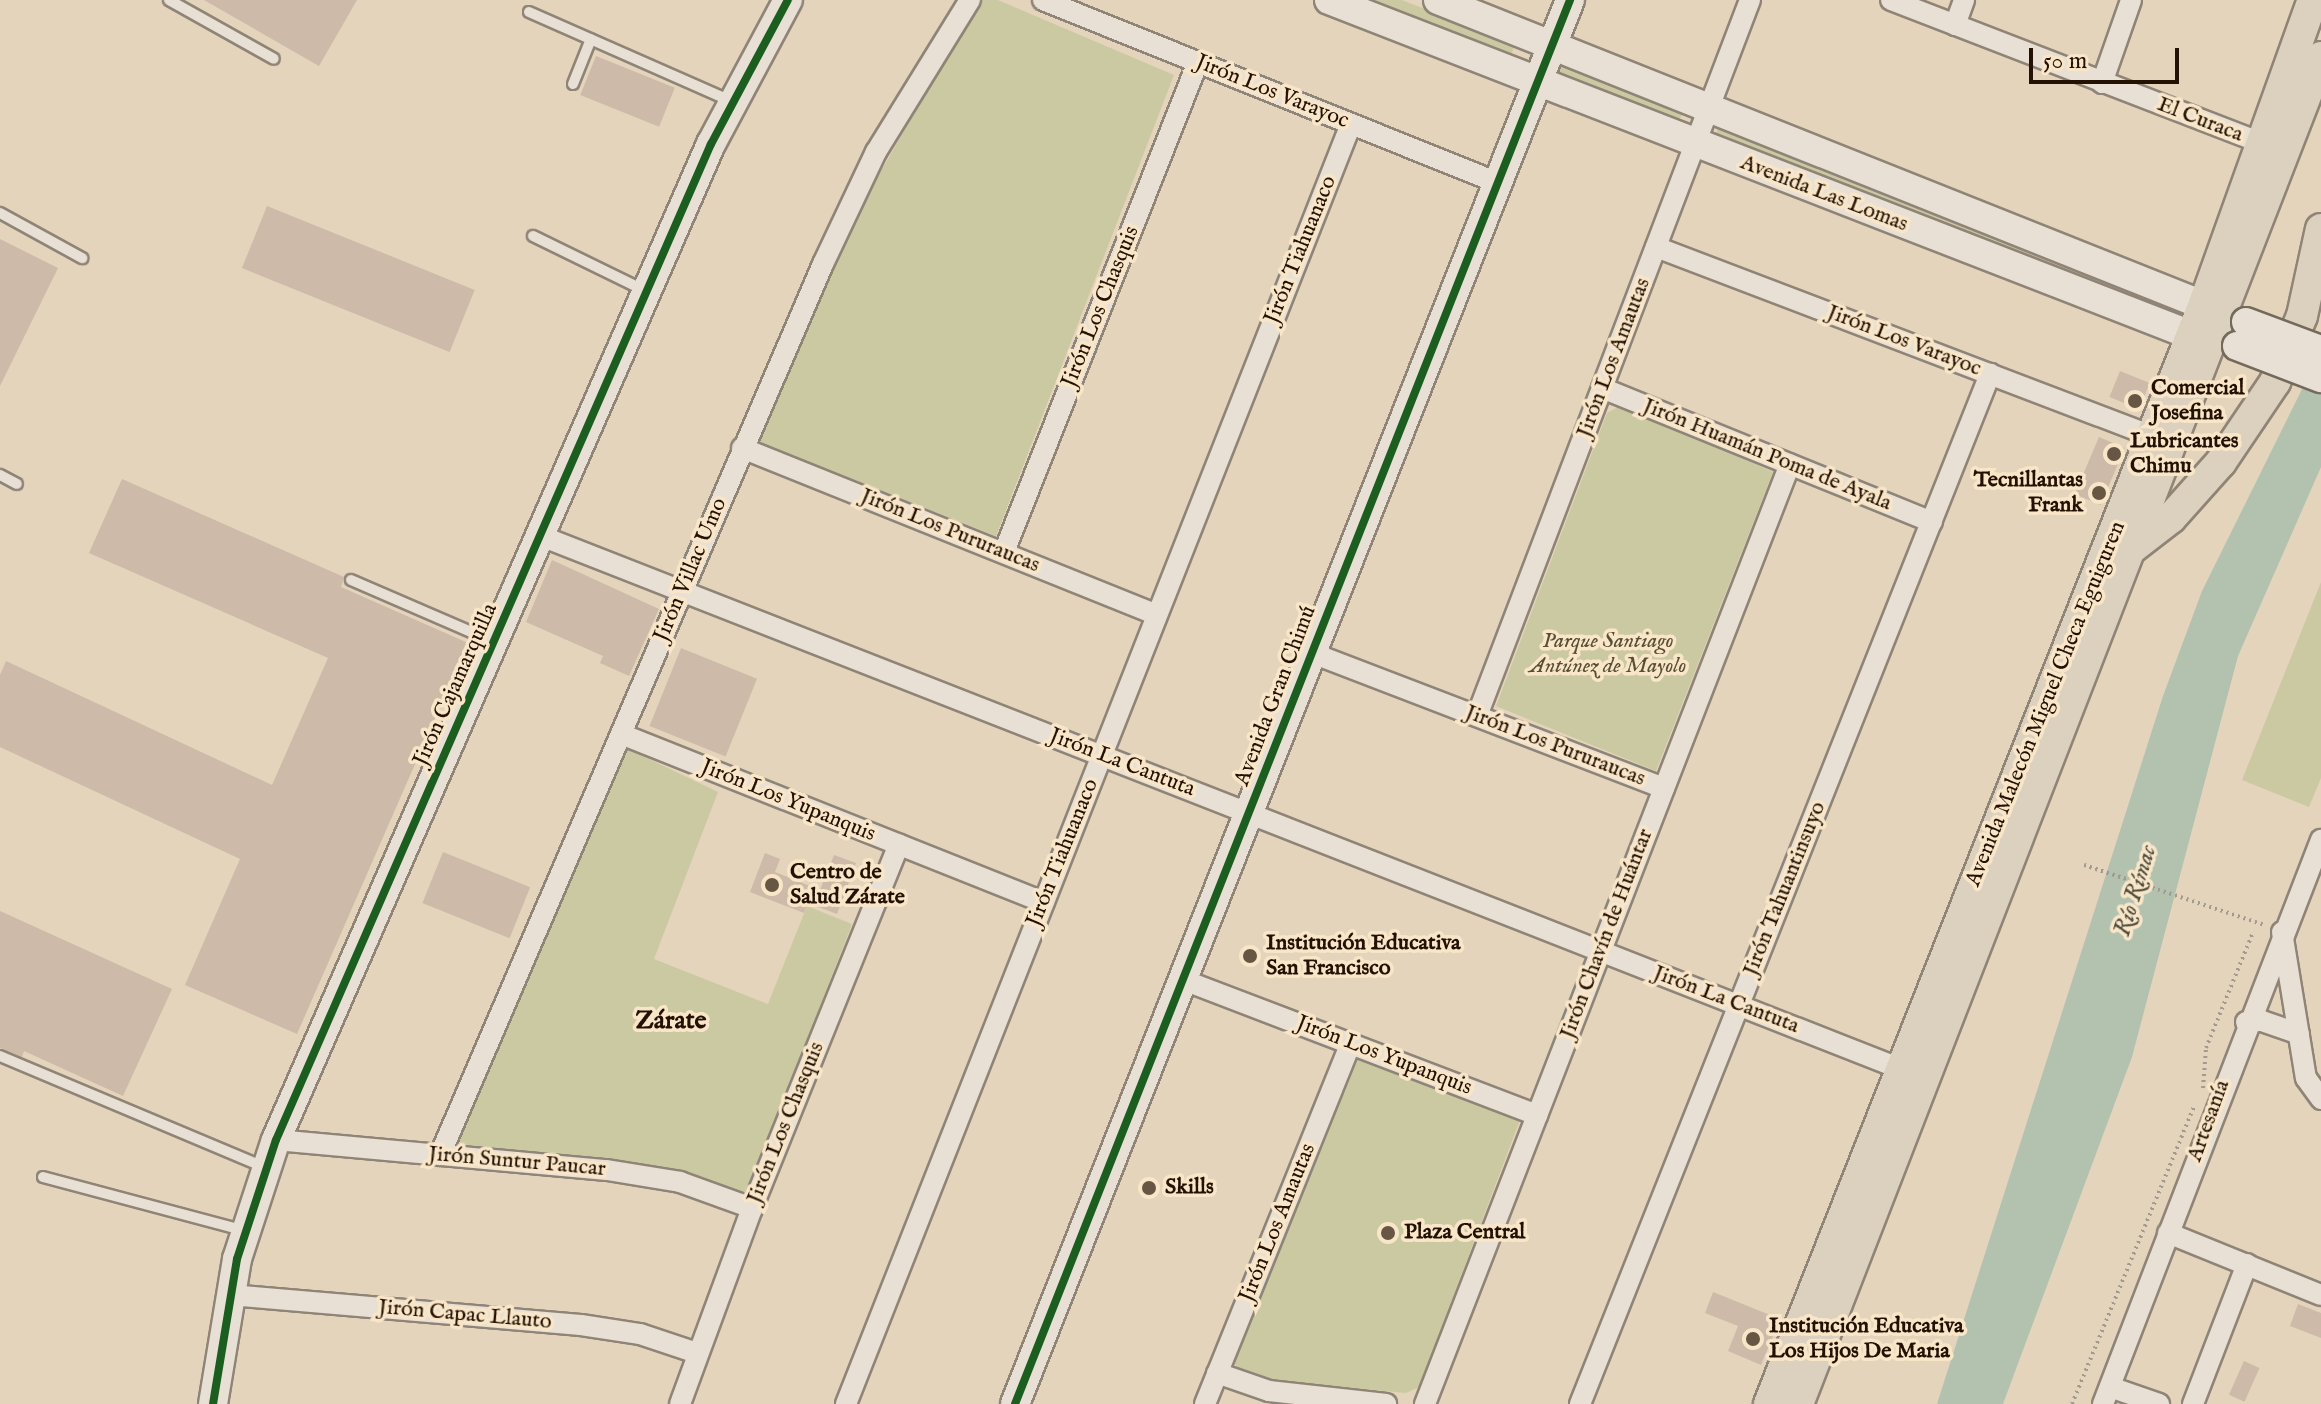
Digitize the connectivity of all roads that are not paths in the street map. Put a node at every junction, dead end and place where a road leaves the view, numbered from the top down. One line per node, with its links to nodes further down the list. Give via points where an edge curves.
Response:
1 (169, 0): 17 (lane)
2 (788, 0): 23 (street, Jirón Cajamarquilla)
3 (970, 0): 41 (street, Jirón Villac Umo, via 876,152)
4 (1043, 0): 18 (street, Jirón Los Varayoc)
5 (1329, 0): 22 (street, Avenida Las Lomas)
6 (1438, 0): 16 (street, Avenida Las Lomas)
7 (1570, 0): 16 (street, Avenida Gran Chimú)
8 (1750, 0): 24 (street, Jirón Los Amautas)
9 (1891, 0): 14 (street, El Curaca)
10 (1964, 0): 14 (street)
11 (2131, 0): 20 (street)
12 (2313, 0): 27 (main road, Avenida Malecón Miguel Checa Eguiguren)
13 (529, 12): 15 (lane)
14 (1955, 25): 20 (street, El Curaca)
15 (591, 39): 21 (lane); 23 (lane)
16 (1552, 45): 22 (street, Avenida Gran Chimú); 24 (street, Avenida Las Lomas)
17 (274, 59)
18 (1198, 62): 25 (street, Jirón Los Varayoc); 48 (street, Jirón Los Chasquis)
19 (2319, 74): 27 (main road, Avenida Malecón Miguel Checa Eguiguren)
20 (2102, 83): 27 (street, El Curaca)
21 (573, 84)
22 (1538, 84): 26 (street, Avenida Las Lomas); 28 (street, Avenida Gran Chimú)
23 (731, 101): 34 (street, Jirón Cajamarquilla)
24 (1710, 105): 26 (street, Jirón Los Amautas); 35 (street, Avenida Las Lomas)
25 (1351, 124): 28 (street, Jirón Los Varayoc); 51 (street, Jirón Tiahuanaco)
26 (1695, 145): 32 (street, Jirón Los Amautas); 35 (street, Avenida Las Lomas)
27 (2274, 148): 35 (main road, Avenida Malecón Miguel Checa Eguiguren)
28 (1501, 184): 53 (street, Avenida Gran Chimú)
29 (0, 213): 33 (lane)
30 (2321, 229): 47 (main road, via 2302,316 2275,382 2221,462 2171,518)
31 (533, 236): 34 (lane)
32 (1656, 247): 37 (street, Jirón Los Varayoc); 39 (street, Jirón Los Amautas)
33 (82, 258)
34 (646, 292): 46 (street, Jirón Cajamarquilla)
35 (2219, 326): 36 (street, Avenida Las Lomas, bridge); 38 (street, Avenida Las Lomas, bridge); 40 (main road, Avenida Malecón Miguel Checa Eguiguren); 47 (main road, Avenida Malecón Miguel Checa Eguiguren)
36 (2321, 350)
37 (1990, 374): 40 (street, Jirón Los Varayoc); 45 (street, Jirón Tahuantinsuyo)
38 (2321, 378)
39 (1602, 388): 42 (street, Jirón Huamán Poma de Ayala); 54 (street, Jirón Los Amautas)
40 (2152, 436): 70 (main road, Avenida Malecón Miguel Checa Eguiguren)
41 (742, 448): 48 (street, Jirón Los Pururaucas); 50 (street, Jirón Villac Umo)
42 (1790, 464): 45 (street, Jirón Huamán Poma de Ayala); 57 (street, Jirón Chavín de Huántar)
43 (0, 475): 44 (lane)
44 (17, 484)
45 (1932, 522): 65 (street, Jirón Tahuantinsuyo)
46 (541, 536): 50 (street, Jirón La Cantuta); 52 (street, Jirón Cajamarquilla)
47 (2132, 548): 70 (main road, Avenida Malecón Miguel Checa Eguiguren)
48 (1004, 552): 51 (street, Jirón Los Pururaucas)
49 (351, 580): 52 (lane)
50 (682, 591): 55 (street, Jirón Villac Umo); 56 (street, Jirón La Cantuta)
51 (1157, 615): 56 (street, Jirón Tiahuanaco)
52 (494, 642): 73 (street, Jirón Cajamarquilla)
53 (1312, 653): 54 (street, Jirón Los Pururaucas); 58 (street, Avenida Gran Chimú)
54 (1477, 716): 57 (street, Jirón Los Pururaucas)
55 (621, 734): 60 (street, Jirón Los Yupanquis); 74 (street, Jirón Villac Umo)
56 (1102, 755): 58 (street, Jirón La Cantuta); 61 (street, Jirón Tiahuanaco)
57 (1664, 788): 63 (street, Jirón Chavín de Huántar)
58 (1250, 813): 63 (street, Jirón La Cantuta); 64 (street, Avenida Gran Chimú)
59 (2321, 840): 62 (street, Artesanía)
60 (899, 845): 61 (street, Jirón Los Yupanquis); 77 (street, Jirón Los Chasquis)
61 (1044, 902): 88 (street, Jirón Tiahuanaco)
62 (2277, 930): 66 (street, Artesanía); 67 (street)
63 (1601, 951): 65 (street, Jirón La Cantuta); 72 (street, Jirón Chavín de Huántar)
64 (1186, 981): 68 (street, Jirón Los Yupanquis); 89 (street, Avenida Gran Chimú)
65 (1739, 1005): 70 (street, Jirón La Cantuta); 93 (street, Jirón Tahuantinsuyo)
66 (2246, 1022): 67 (street, via 2262,1021); 79 (street, Artesanía)
67 (2299, 1034): 71 (street, via 2306,1078)
68 (1351, 1043): 72 (street, Jirón Los Yupanquis); 84 (street, Jirón Los Amautas)
69 (0, 1056): 75 (lane)
70 (1914, 1074): 94 (main road, Avenida Malecón Miguel Checa Eguiguren); 95 (main road, Avenida Malecón Miguel Checa Eguiguren)
71 (2321, 1099)
72 (1537, 1115): 92 (street, Jirón Chavín de Huántar)
73 (276, 1140): 74 (street, Jirón Suntur Paucar); 75 (street, Jirón Cajamarquilla)
74 (440, 1155): 77 (street, Jirón Suntur Paucar, via 680,1182)
75 (266, 1168): 78 (street, Jirón Cajamarquilla)
76 (43, 1177): 78 (lane)
77 (752, 1208): 83 (street, Jirón Los Chasquis)
78 (244, 1230): 81 (street, Jirón Cajamarquilla)
79 (2168, 1233): 80 (street); 85 (street, Artesanía)
80 (2247, 1264): 82 (street); 97 (street)
81 (230, 1295): 83 (street, Jirón Capac Llauto, via 581,1325 640,1334); 86 (street, Jirón Cajamarquilla)
82 (2321, 1295)
83 (697, 1353): 87 (street, Jirón Los Chasquis)
84 (1217, 1373): 90 (street, Jirón Los Amautas); 91 (street, via 1269,1391)
85 (2106, 1396): 96 (street)
86 (213, 1404)
87 (680, 1404)
88 (846, 1404)
89 (1015, 1404)
90 (1205, 1404)
91 (1386, 1404)
92 (1425, 1404)
93 (1580, 1404)
94 (1769, 1404)
95 (1798, 1404)
96 (2159, 1404)
97 (2193, 1404)

